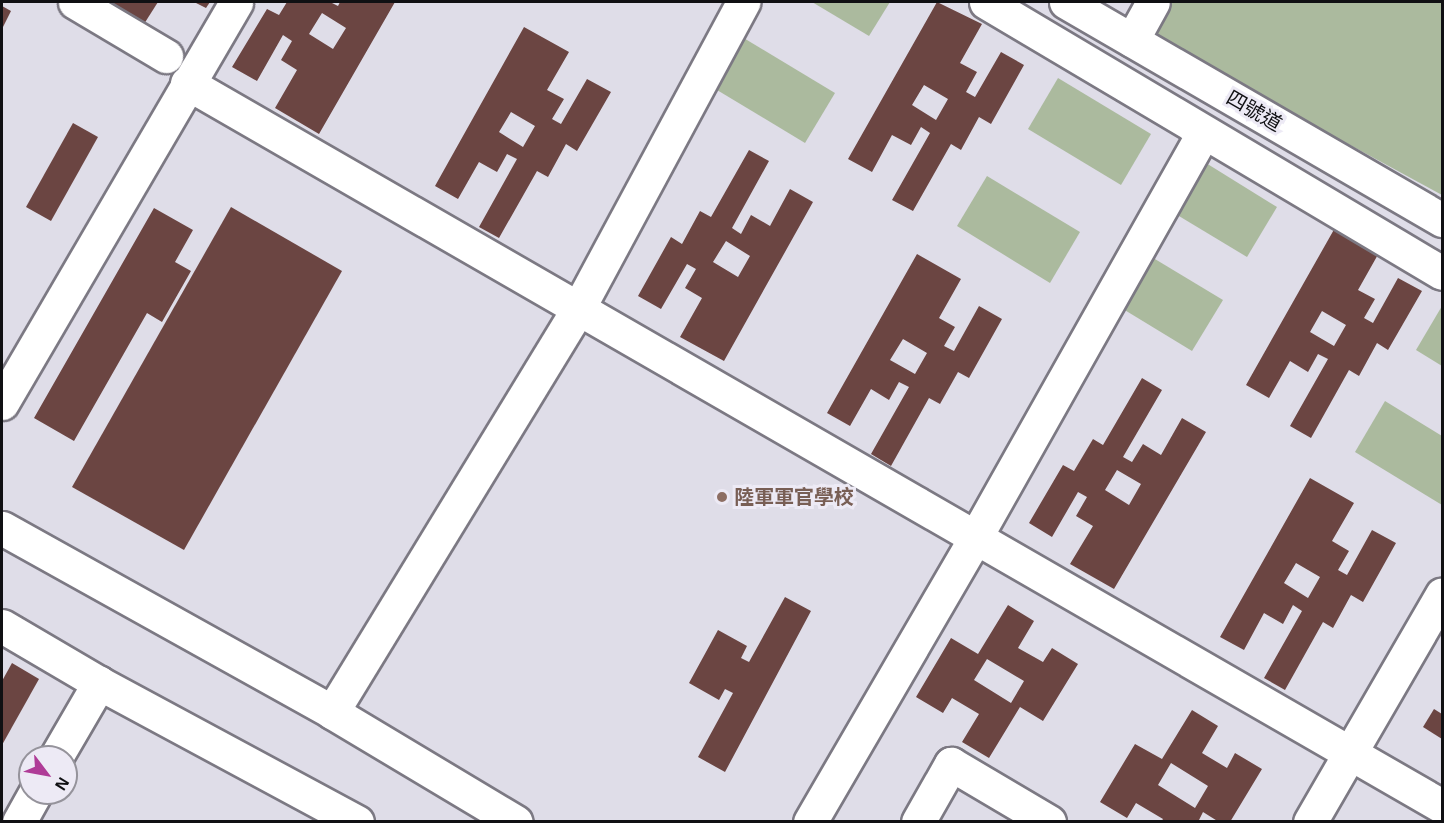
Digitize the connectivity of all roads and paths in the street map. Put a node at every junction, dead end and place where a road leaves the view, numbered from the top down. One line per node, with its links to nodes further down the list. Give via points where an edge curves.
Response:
1 (75, 2): 8 (street)
2 (236, 2): 9 (street)
3 (743, 2): 13 (street)
4 (986, 2): 12 (street)
5 (1066, 2): 7 (street, 四號道)
6 (1153, 2): 7 (street)
7 (1132, 39): 11 (street, 四號道)
8 (166, 56)
9 (187, 83): 13 (street); 14 (street)
10 (1199, 141): 16 (street)
11 (1443, 220)
12 (1443, 273)
13 (578, 309): 16 (street); 20 (street)
14 (2, 403)
15 (2, 528): 20 (street)
16 (975, 538): 22 (street); 28 (street)
17 (1443, 594): 22 (street)
18 (2, 626): 19 (street)
19 (99, 683): 21 (street); 26 (street)
20 (332, 712): 27 (street)
21 (63, 745)
22 (1349, 753): 24 (street); 31 (street)
23 (28, 805): 25 (street)
24 (1443, 806)
25 (19, 822)
26 (357, 822)
27 (516, 822)
28 (810, 822)
29 (918, 822): 30 (street, via 951,764)
30 (1049, 822)
31 (1310, 822)

